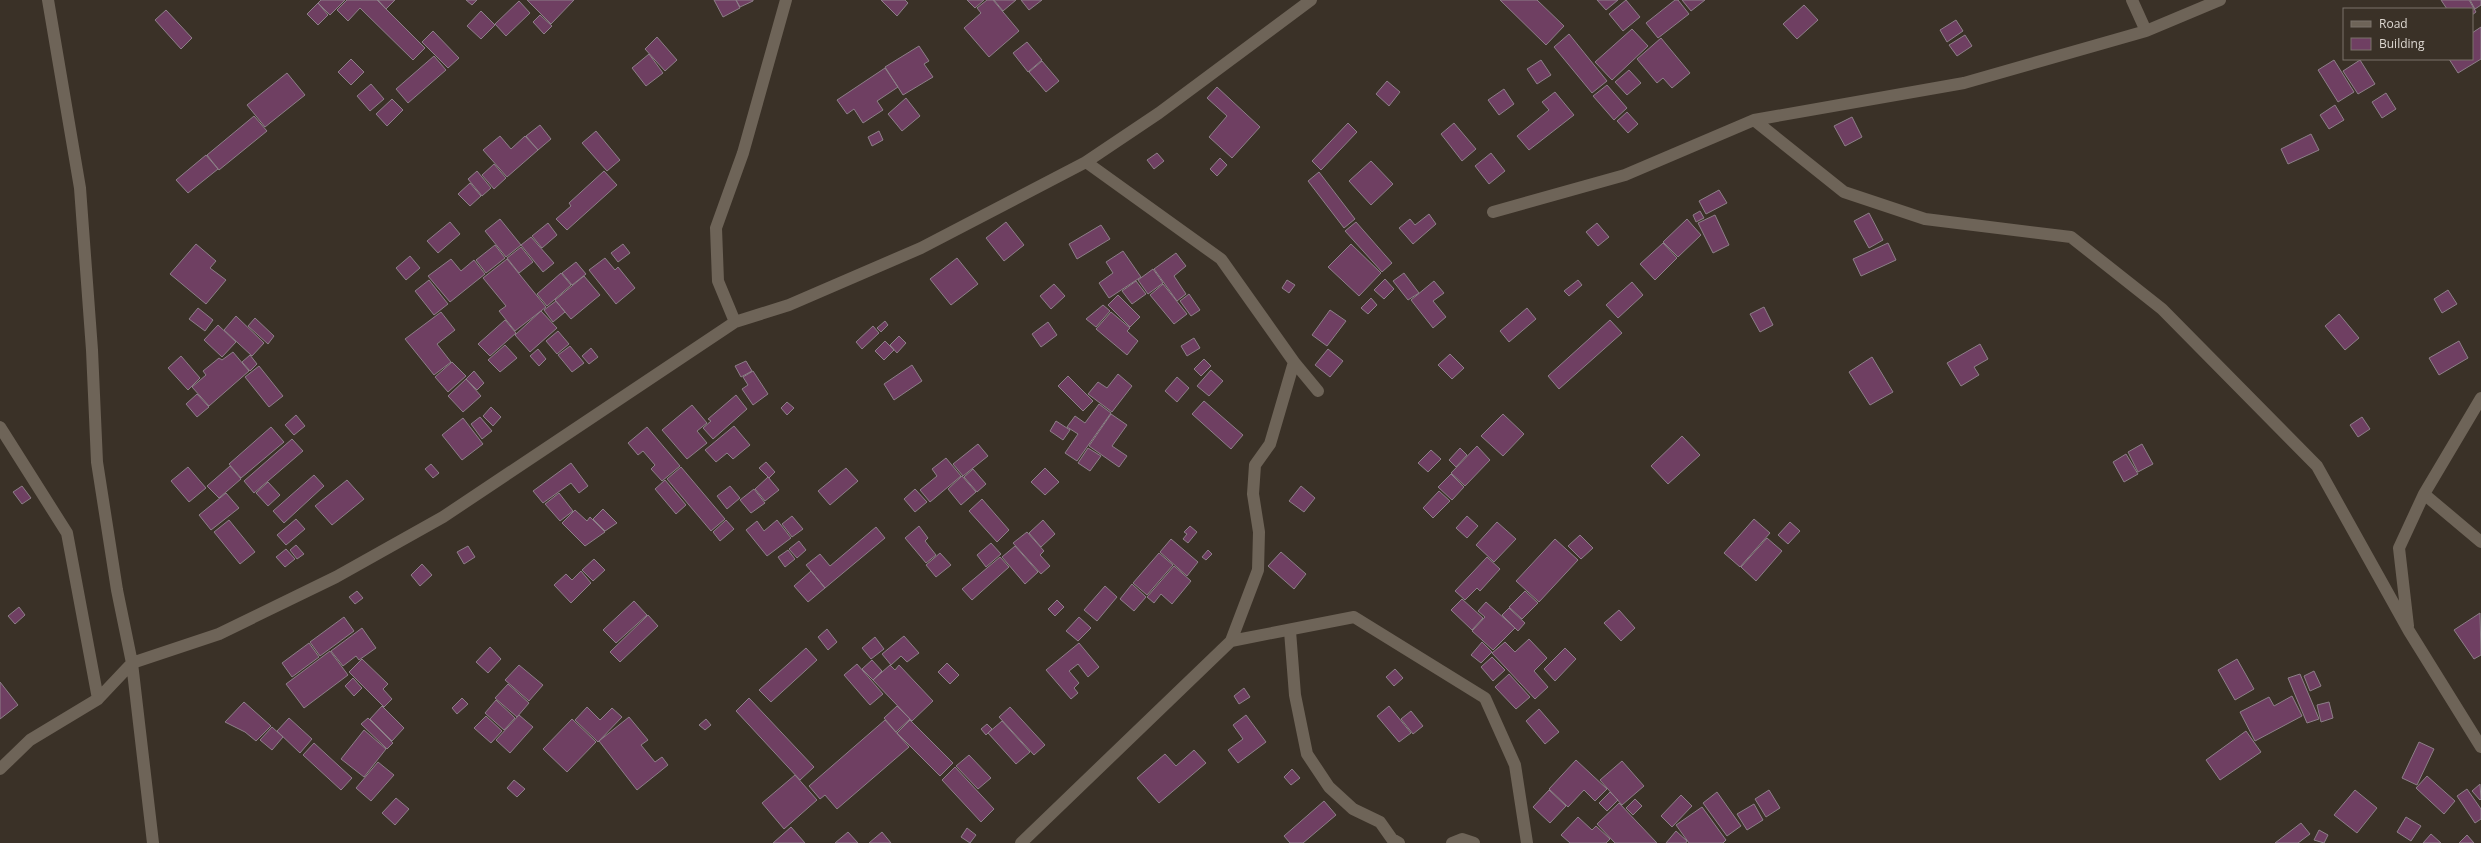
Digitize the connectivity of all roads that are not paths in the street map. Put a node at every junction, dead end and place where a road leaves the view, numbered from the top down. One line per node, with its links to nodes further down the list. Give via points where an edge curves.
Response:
1 (48, 0): 20 (street, via 80,188 97,462 117,590)
2 (786, 0): 10 (street, via 743,153 716,228 718,281)
3 (1311, 0): 8 (street)
4 (2132, 0): 6 (street)
5 (2220, 0): 6 (street)
6 (2146, 31): 7 (street, via 1964,83)
7 (1754, 120): 9 (street, via 1625,175); 18 (street, via 1844,192 1925,219 2071,237 2162,309 2317,466)
8 (1086, 162): 10 (street, via 921,248 789,305); 11 (street, via 1222,259)
9 (1493, 212)
10 (735, 322): 20 (street, via 443,517 336,577 219,634)
11 (1294, 362): 12 (street); 19 (street, via 1270,444 1255,465 1252,494 1259,532 1258,570)
12 (1318, 390)
13 (2481, 398): 15 (street)
14 (0, 427): 21 (street, via 67,533)
15 (2424, 494): 16 (street); 18 (street, via 2399,548)
16 (2481, 542)
17 (1290, 630): 19 (street); 26 (street, via 1295,695 1307,754 1329,787 1354,809 1380,822 1392,839); 29 (street, via 1354,617 1485,698 1516,765)
18 (2409, 631): 22 (street)
19 (1231, 641): 25 (street)
20 (132, 663): 21 (street); 24 (street)
21 (98, 699): 23 (street, via 30,740)
22 (2481, 748)
23 (0, 769)
24 (152, 843)
25 (1021, 843)
26 (1399, 843)
27 (1452, 843): 28 (street, via 1462,839)
28 (1474, 843)
29 (1527, 843)

